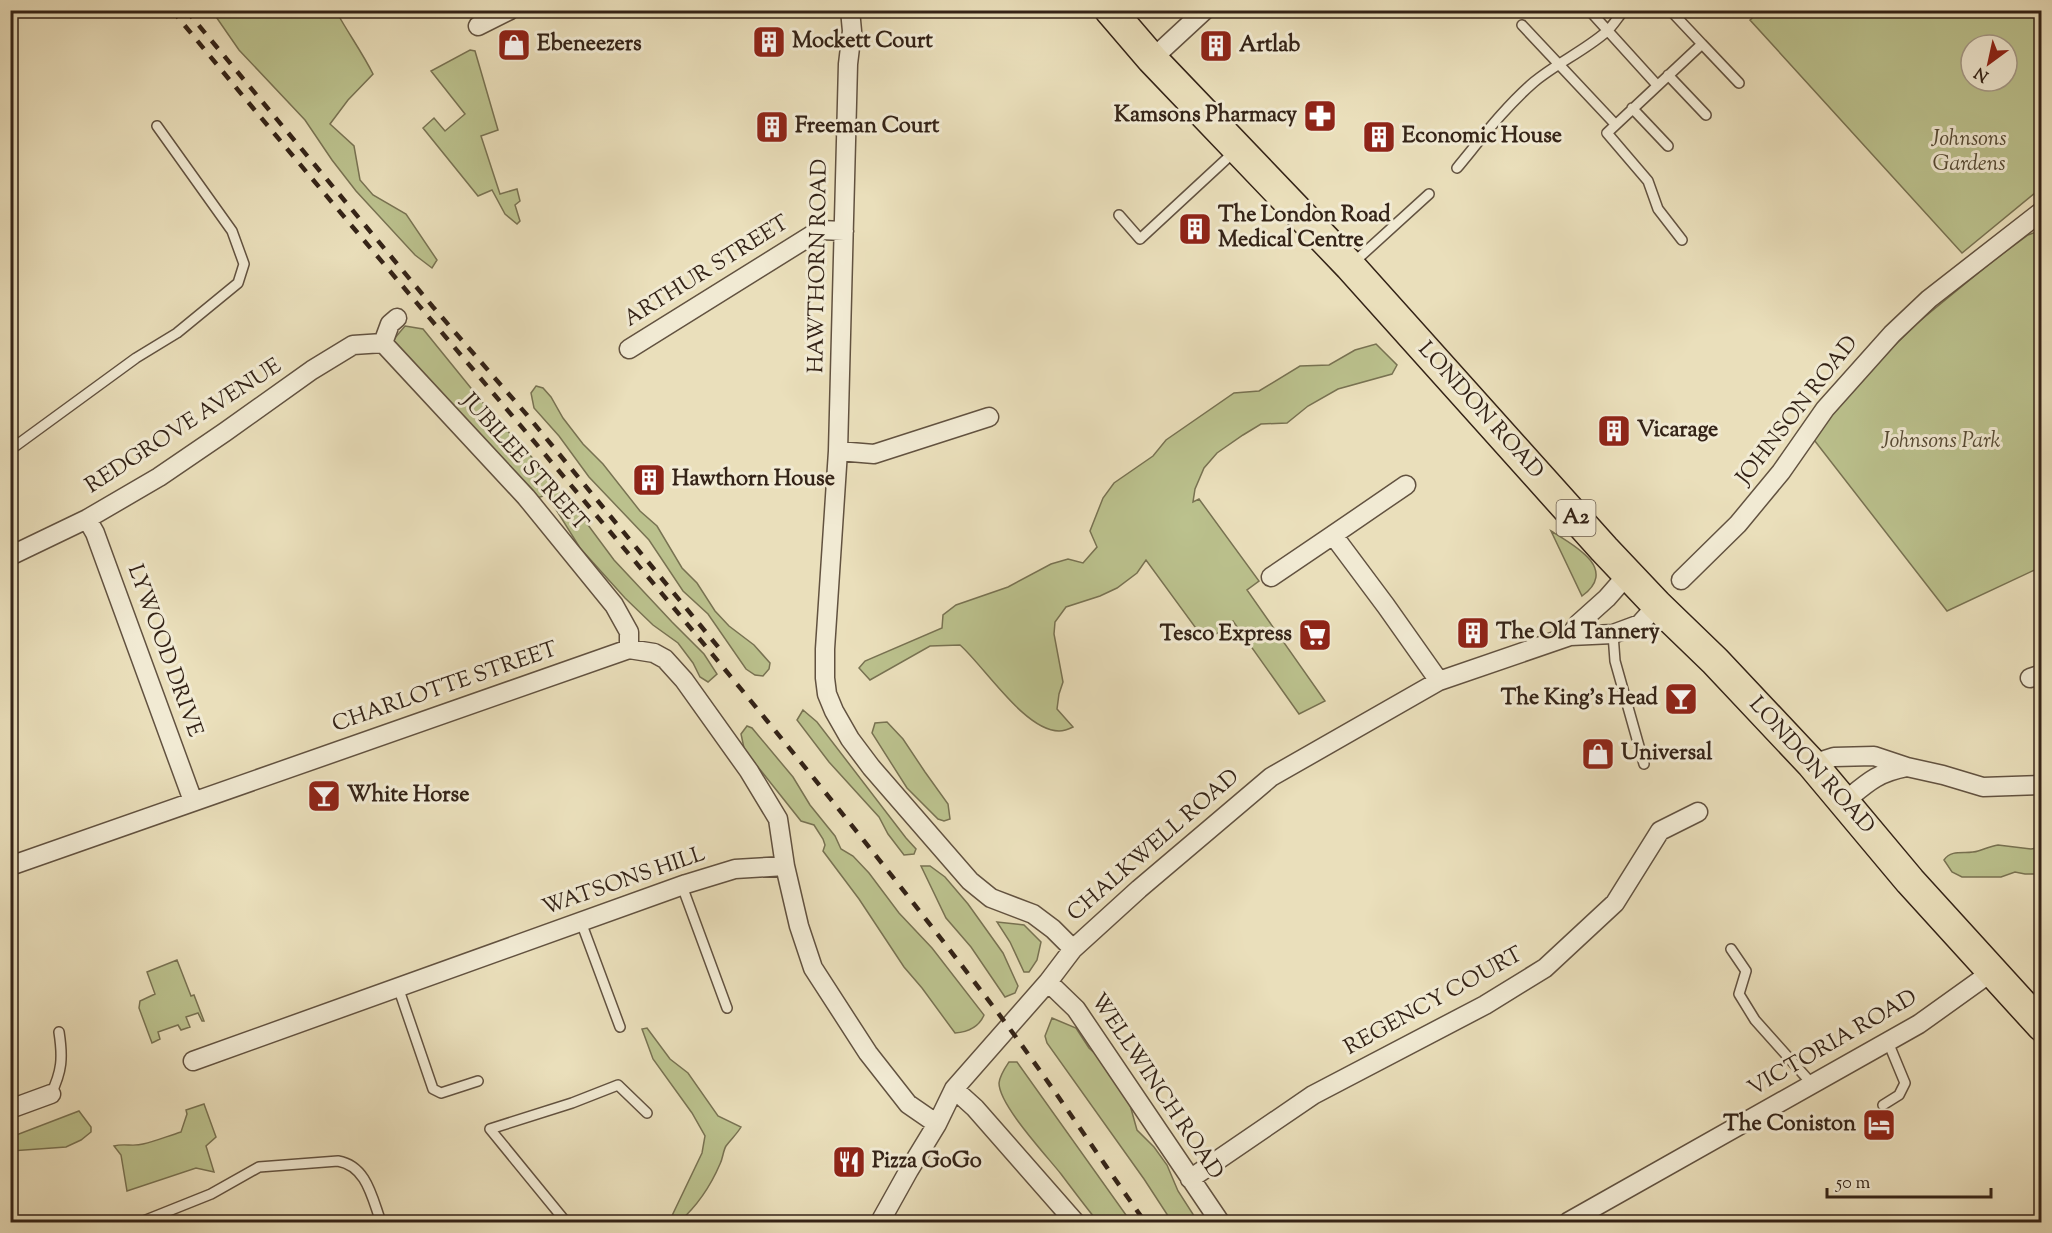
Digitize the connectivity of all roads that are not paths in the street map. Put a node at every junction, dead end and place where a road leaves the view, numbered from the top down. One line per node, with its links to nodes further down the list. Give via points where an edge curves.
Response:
1 (510, 10): 9 (street)
2 (850, 10): 27 (street, HAWTHORN ROAD)
3 (1110, 10): 12 (main road, LONDON ROAD / A2)
4 (1205, 10): 12 (street)
5 (1589, 10): 10 (lane)
6 (1624, 10): 10 (lane)
7 (1670, 10): 11 (lane)
8 (1522, 25): 13 (lane)
9 (478, 26)
10 (1607, 31): 13 (lane); 16 (lane)
11 (1702, 44): 14 (lane); 15 (lane)
12 (1152, 59): 22 (main road, LONDON ROAD / A2)
13 (1558, 64): 19 (lane); 23 (lane, via 1508,107)
14 (1668, 75): 16 (lane); 18 (lane)
15 (1739, 83)
16 (1657, 85): 17 (lane)
17 (1632, 108): 19 (lane); 21 (lane)
18 (1706, 115)
19 (1614, 124): 28 (lane, via 1607,133 1648,181 1659,209)
20 (158, 126): 34 (lane, via 232,231 244,264 238,283 177,333 136,358)
21 (1668, 147)
22 (1238, 149): 26 (lane, via 1140,238); 29 (main road, LONDON ROAD / A2)
23 (1457, 168)
24 (1429, 194): 29 (lane)
25 (2042, 211): 42 (street, JOHNSON ROAD, via 1929,299 1892,334 1825,409 1738,524)
26 (1119, 215)
27 (844, 231): 32 (street, ARTHUR STREET, via 820,230); 35 (street, HAWTHORN ROAD)
28 (1682, 240)
29 (1350, 266): 40 (main road, LONDON ROAD / A2)
30 (397, 318): 31 (street, via 390,324)
31 (383, 343): 37 (street, REDGROVE AVENUE, via 352,345 159,477); 46 (street, JUBILEE STREET, via 526,497 614,604 629,632)
32 (629, 349)
33 (989, 417): 35 (street, via 874,454)
34 (10, 450)
35 (838, 451): 59 (street, HAWTHORN ROAD, via 825,649 827,694 834,711 871,767 970,881 991,898 1033,914)
36 (1406, 485): 38 (street)
37 (87, 519): 39 (street, REDGROVE AVENUE); 52 (street, LYWOOD DRIVE)
38 (1333, 535): 41 (street); 47 (street)
39 (10, 556)
40 (1628, 574): 43 (main road, LONDON ROAD / A2); 45 (street, CHALKWELL ROAD)
41 (1271, 577)
42 (1681, 580)
43 (1657, 605): 44 (street, CHALKWELL ROAD, via 1640,624); 49 (main road, LONDON ROAD / A2)
44 (1612, 634): 45 (street, CHALKWELL ROAD); 48 (lane, via 1615,661)
45 (1570, 636): 47 (street, CHALKWELL ROAD)
46 (629, 649): 52 (street, CHARLOTTE STREET); 56 (street, via 654,652 665,659 701,703 778,819)
47 (1439, 681): 59 (street, CHALKWELL ROAD, via 1271,777)
48 (1644, 764)
49 (1812, 764): 50 (street, via 1834,757 1874,756); 53 (main road, LONDON ROAD / A2)
50 (1907, 767): 51 (street, via 1983,787); 53 (street, via 1875,777)
51 (2042, 785)
52 (194, 801): 55 (street, CHARLOTTE STREET)
53 (1844, 802): 61 (main road, LONDON ROAD / A2)
54 (1698, 812): 78 (street, REGENCY COURT, via 1660,831 1615,903 1545,968 1485,1005 1313,1095)
55 (10, 866)
56 (785, 866): 57 (street, WATSONS HILL, via 735,869); 77 (street, via 798,926 813,968 868,1053 908,1104)
57 (681, 886): 58 (street, WATSONS HILL); 64 (lane)
58 (581, 922): 63 (street, WATSONS HILL); 66 (lane)
59 (1073, 949): 62 (street, CHALKWELL ROAD)
60 (1731, 949): 71 (lane, via 1746,971 1739,994 1755,1020)
61 (1993, 971): 65 (main road, LONDON ROAD / A2); 68 (street, VICTORIA ROAD)
62 (1048, 982): 72 (street, CHALKWELL ROAD); 78 (street, WELLWINCH ROAD, via 1076,1010)
63 (398, 987): 69 (street, WATSONS HILL); 70 (lane, via 433,1089 441,1093)
64 (727, 1008)
65 (2042, 1026)
66 (620, 1027)
67 (59, 1032): 73 (lane, via 61,1073)
68 (1888, 1042): 71 (street, VICTORIA ROAD); 74 (lane, via 1905,1083 1899,1095)
69 (193, 1061)
70 (478, 1081)
71 (1814, 1085): 85 (street, VICTORIA ROAD)
72 (954, 1089): 77 (street, CHALKWELL ROAD); 83 (street)
73 (51, 1094): 75 (street)
74 (1882, 1105)
75 (10, 1109)
76 (647, 1113): 81 (lane, via 618,1085 490,1129)
77 (937, 1124): 82 (street, CHALKWELL ROAD)
78 (1190, 1179): 84 (street, WELLWINCH ROAD)
79 (141, 1222): 80 (lane, via 211,1194 259,1167 338,1161 363,1174)
80 (381, 1222)
81 (566, 1222)
82 (880, 1222)
83 (1075, 1222)
84 (1220, 1222)
85 (1568, 1222)

